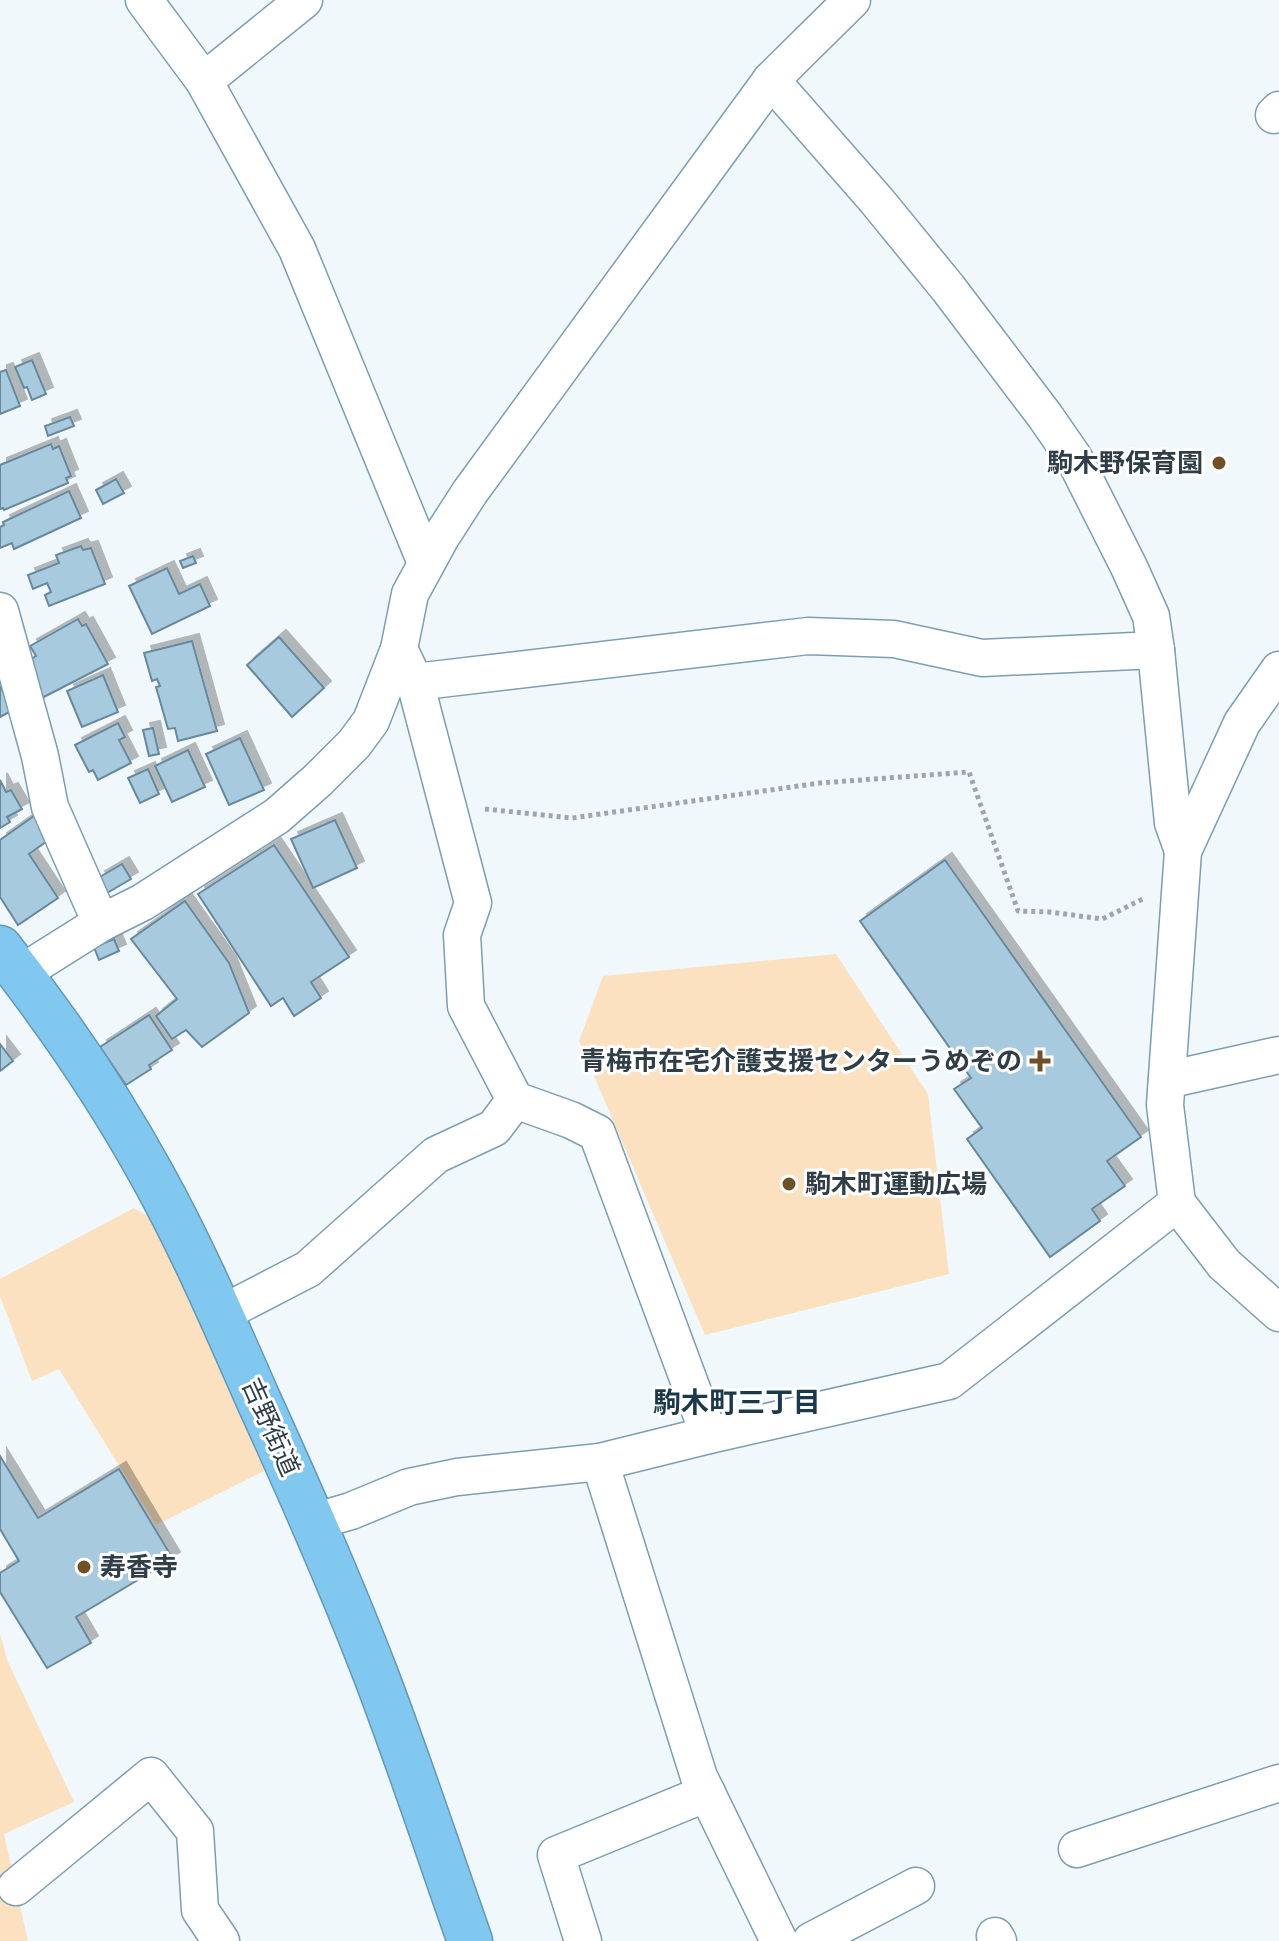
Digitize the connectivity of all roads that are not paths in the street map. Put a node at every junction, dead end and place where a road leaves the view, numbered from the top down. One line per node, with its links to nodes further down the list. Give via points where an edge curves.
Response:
1 (144, 0): 5 (street)
2 (304, 0): 5 (street)
3 (852, 0): 4 (street)
4 (771, 80): 6 (street, via 470,492); 9 (street, via 948,288 1074,458 1151,616)
5 (204, 81): 6 (street, via 297,249)
6 (426, 563): 8 (street, via 410,594)
7 (0, 611): 13 (street, via 50,807)
8 (399, 649): 11 (street); 13 (street, via 371,721 318,780 277,816)
9 (1156, 650): 11 (street, via 982,658 894,639 808,636); 12 (street, via 1173,823)
10 (1279, 670): 12 (street, via 1242,723)
11 (415, 682): 17 (street, via 473,903 462,935 466,1006)
12 (1183, 851): 16 (street)
13 (101, 923): 14 (street)
14 (10, 961): 20 (highway, 吉野街道, via 116,1113)
15 (1279, 1055): 16 (street)
16 (1167, 1080): 18 (street, via 1165,1105)
17 (515, 1100): 20 (street, via 494,1128 436,1155 308,1269); 21 (street, via 597,1133)
18 (1177, 1203): 19 (street, via 1224,1264); 21 (street, via 949,1381)
19 (1279, 1313)
20 (221, 1314): 23 (highway, 吉野街道)
21 (709, 1435): 22 (street)
22 (600, 1462): 23 (street, via 409,1487); 25 (street)
23 (313, 1522): 30 (highway, 吉野街道, via 377,1678)
24 (1279, 1783): 26 (street)
25 (707, 1793): 31 (street, via 556,1855); 32 (street)
26 (1077, 1849)
27 (916, 1886): 33 (street)
28 (16, 1887): 29 (street, via 151,1776 195,1831 200,1910)
29 (221, 1941)
30 (470, 1941)
31 (583, 1941)
32 (779, 1941)
33 (811, 1941)

